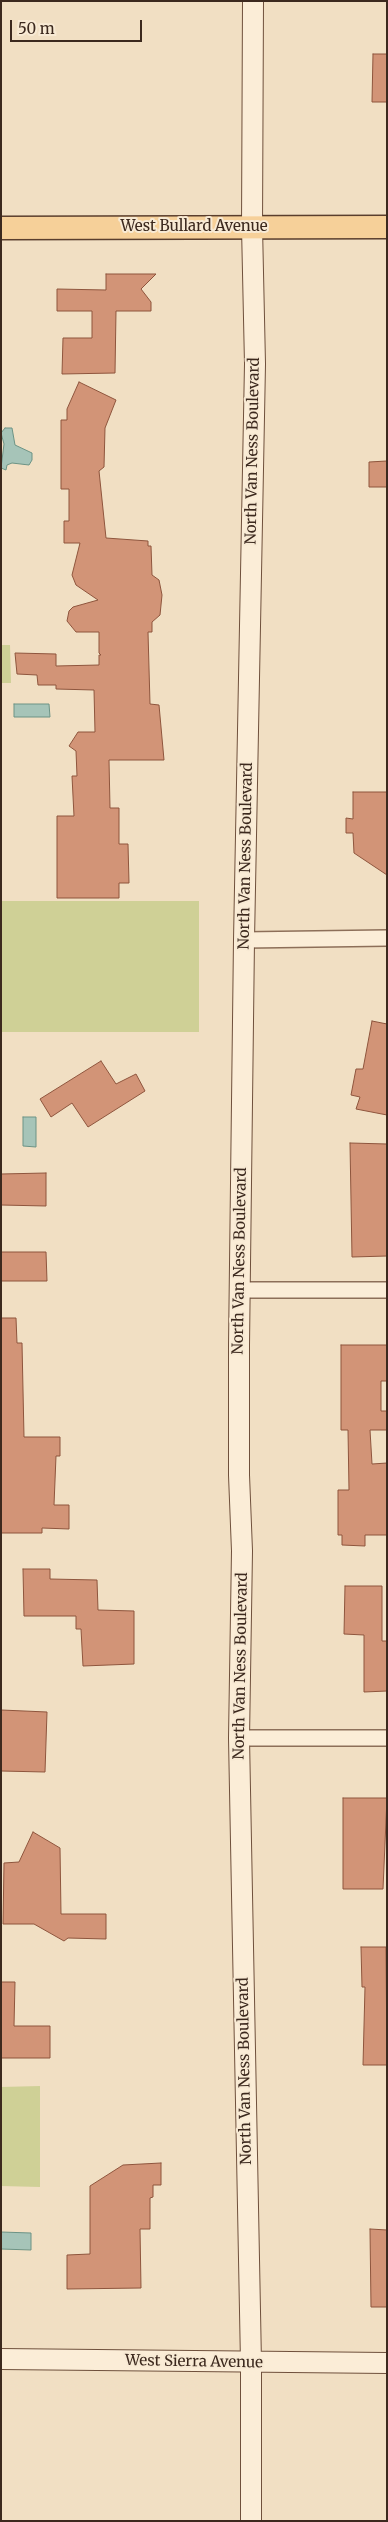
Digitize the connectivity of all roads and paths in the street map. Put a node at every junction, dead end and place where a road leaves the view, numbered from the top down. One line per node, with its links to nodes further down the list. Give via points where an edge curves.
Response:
1 (253, 1): 2 (street, North Van Ness Boulevard)
2 (252, 227): 3 (main road, West Bullard Avenue); 4 (main road, West Bullard Avenue); 6 (street, North Van Ness Boulevard, via 255,364)
3 (387, 227)
4 (1, 228)
5 (387, 938): 6 (street)
6 (244, 940): 7 (street, North Van Ness Boulevard)
7 (240, 1290): 8 (street); 9 (street, North Van Ness Boulevard, via 242,1551)
8 (387, 1290)
9 (239, 1738): 10 (street); 13 (street, North Van Ness Boulevard)
10 (387, 1738)
11 (1, 2359): 13 (street, West Sierra Avenue)
12 (387, 2362): 13 (street, West Sierra Avenue)
13 (251, 2363): 14 (street, North Van Ness Boulevard)
14 (251, 2521)

